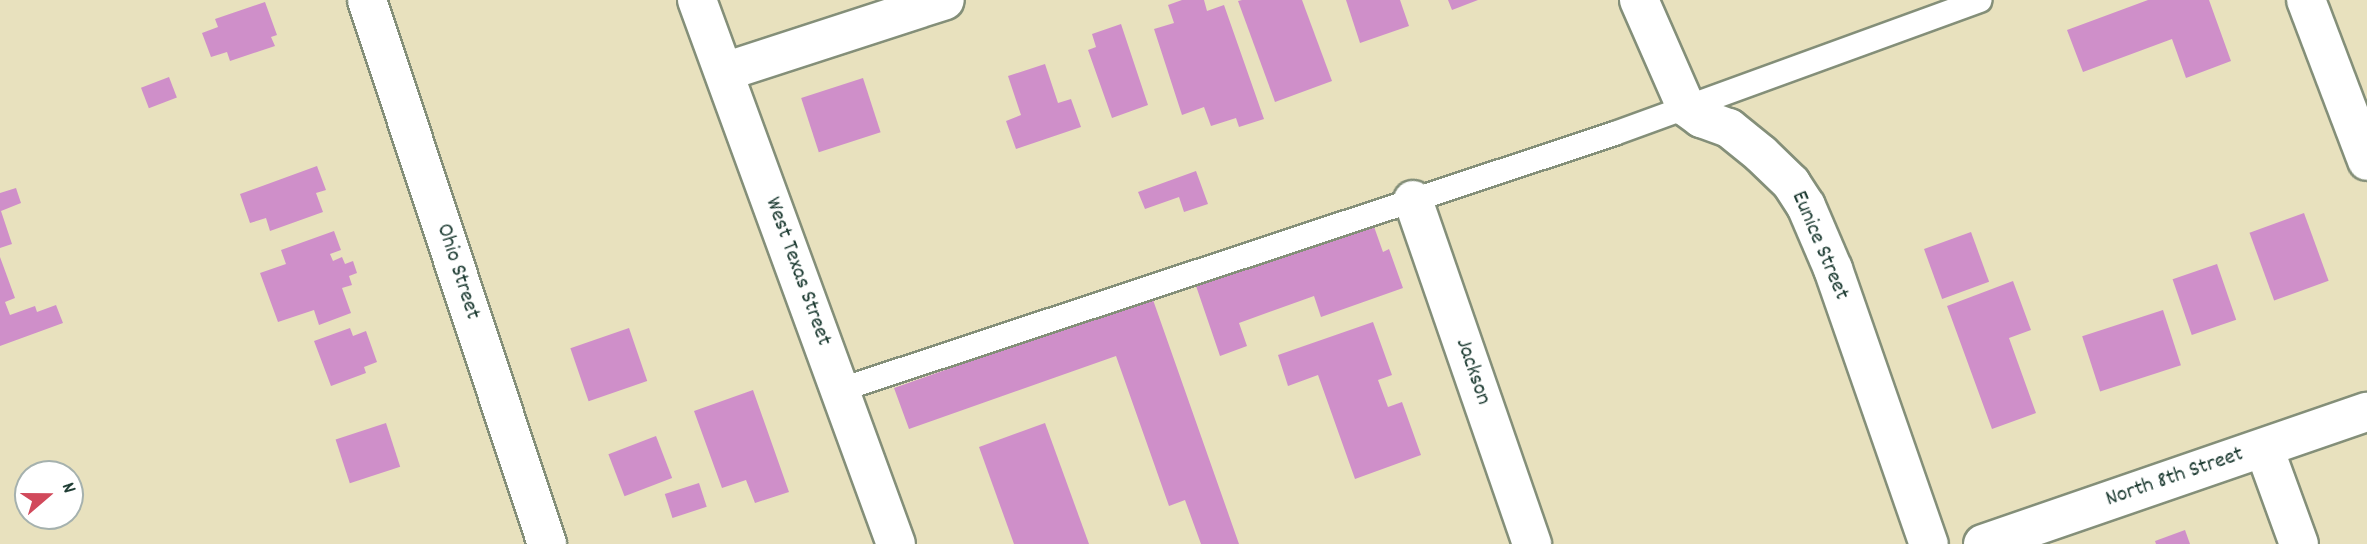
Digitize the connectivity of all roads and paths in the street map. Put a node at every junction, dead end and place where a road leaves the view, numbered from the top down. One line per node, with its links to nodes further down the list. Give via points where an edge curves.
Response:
1 (367, 0): 14 (street, Ohio Street)
2 (697, 0): 7 (street, West Texas Street)
3 (945, 0): 7 (street)
4 (1639, 0): 8 (street)
5 (1980, 0): 8 (lane)
6 (2306, 0): 9 (street)
7 (724, 72): 11 (street, West Texas Street)
8 (1686, 107): 10 (lane); 17 (street, Eunice Street, via 1729,128 1761,154 1791,183 1806,206 1833,269)
9 (2367, 161)
10 (1413, 200): 11 (lane); 16 (street, Jackson)
11 (841, 389): 15 (street, West Texas Street)
12 (2367, 412): 13 (street, North 8th Street)
13 (2263, 448): 18 (street, North 8th Street); 19 (street)
14 (547, 544)
15 (896, 544)
16 (1532, 544)
17 (1929, 544)
18 (1983, 544)
19 (2299, 544)

